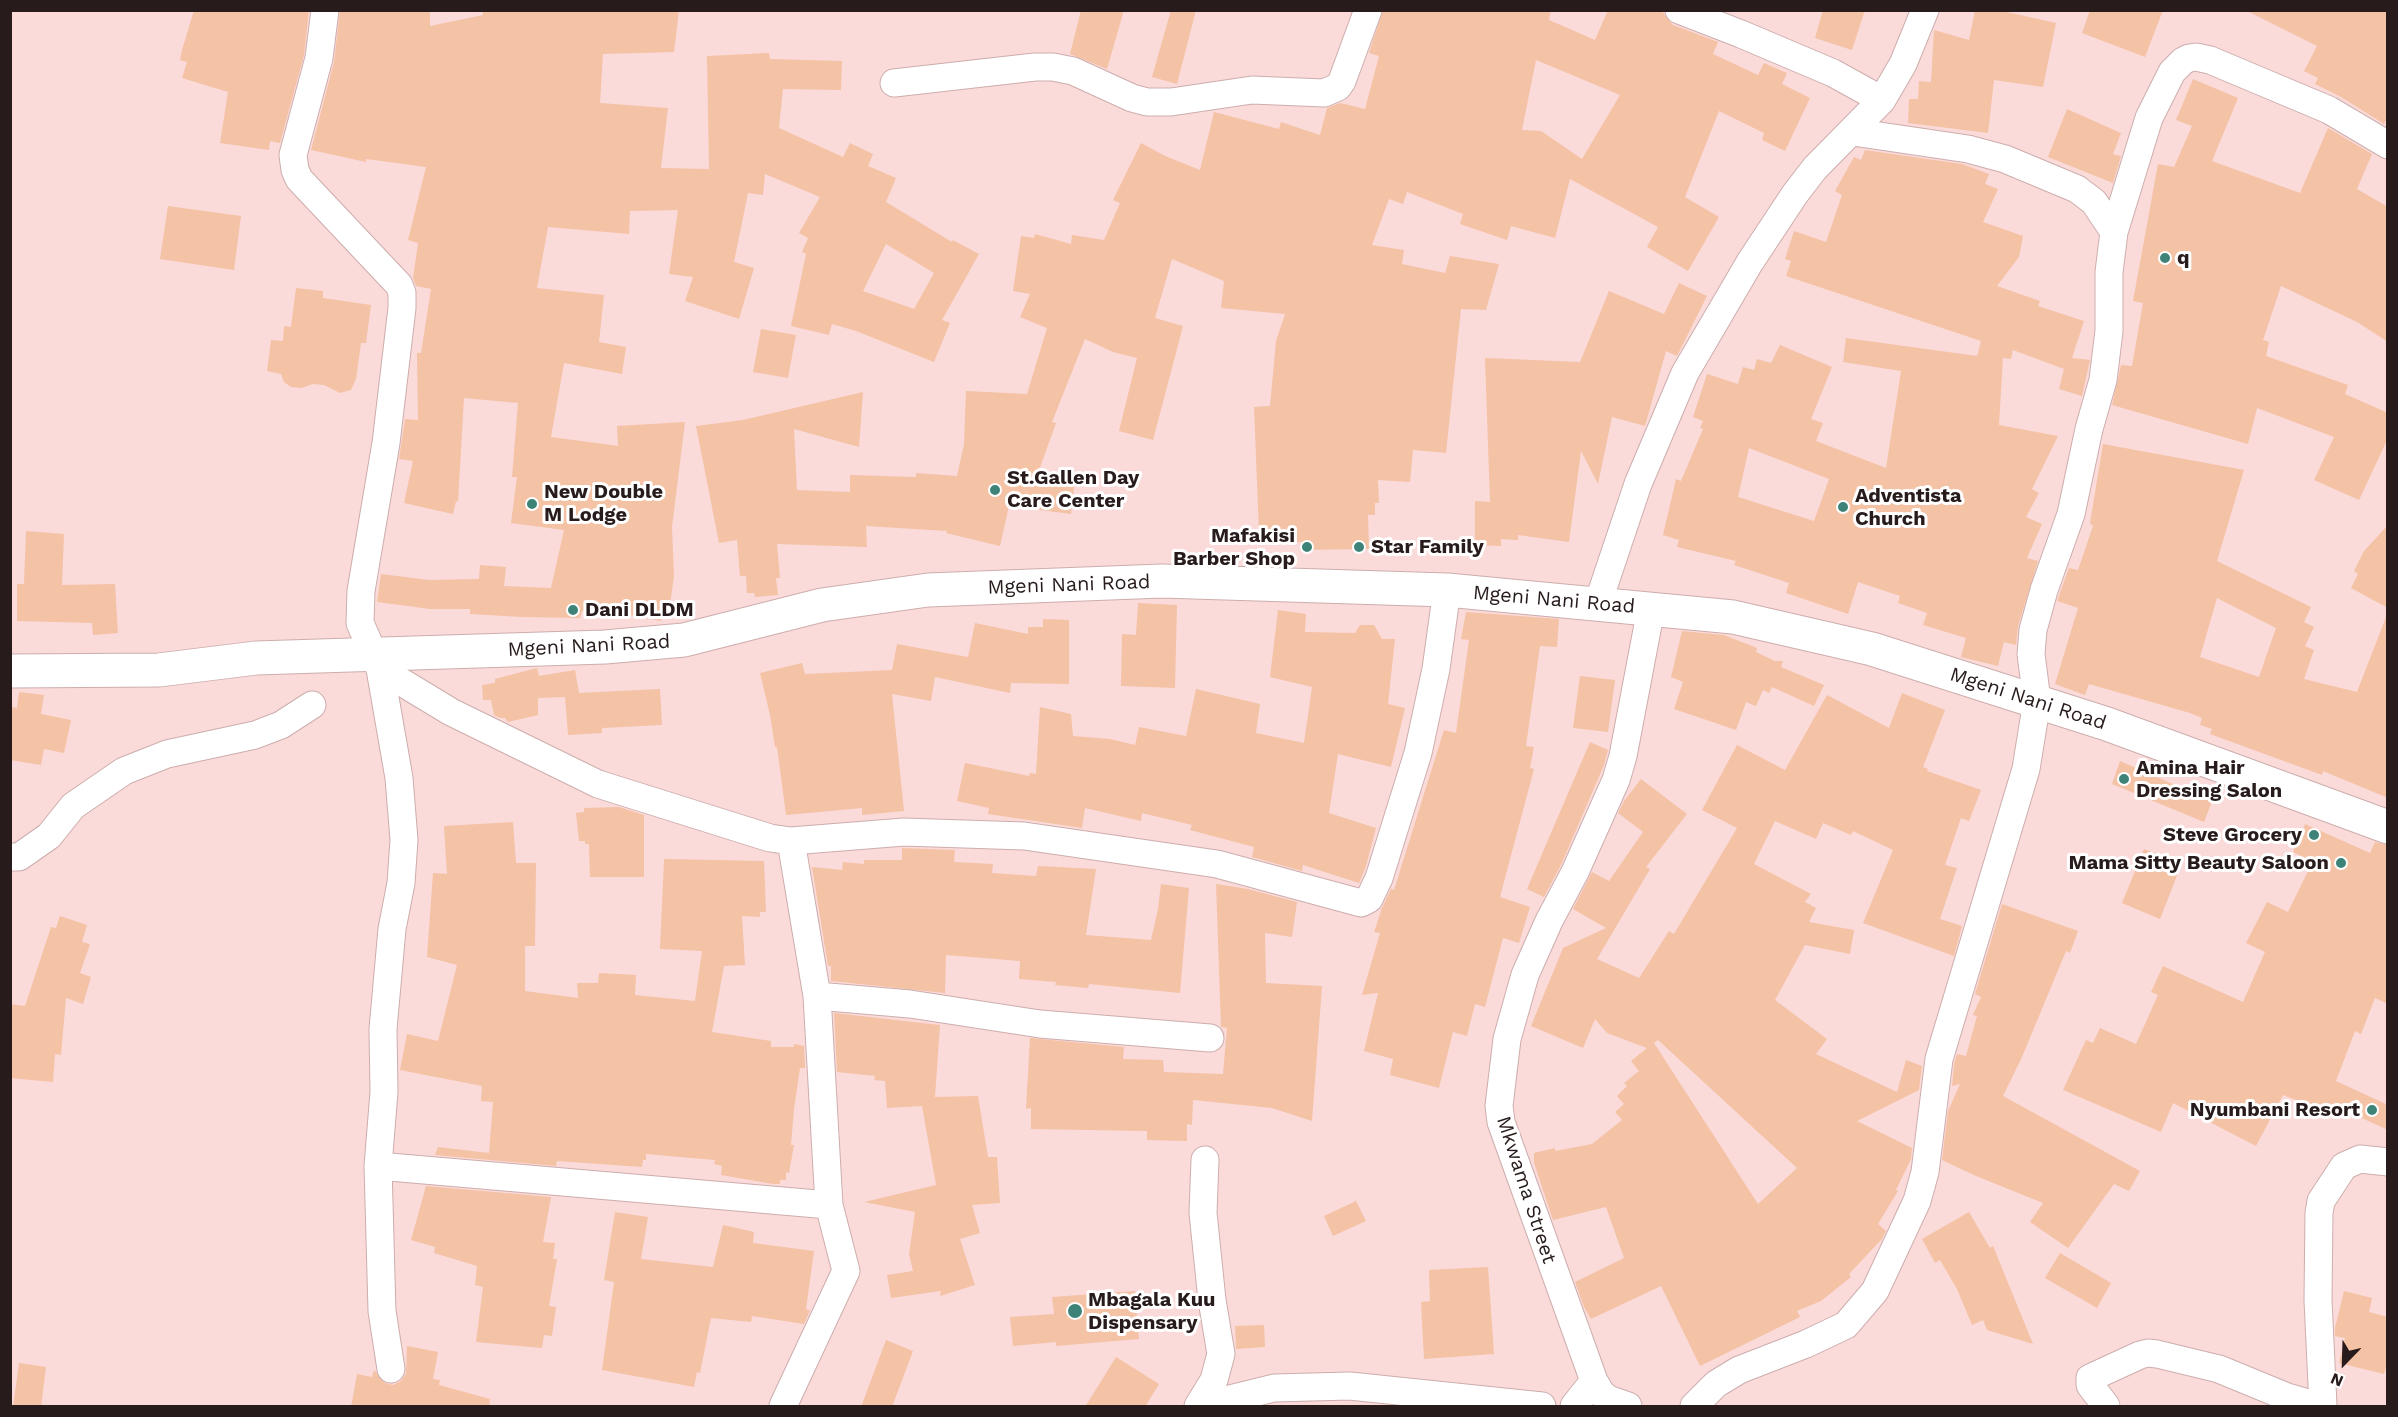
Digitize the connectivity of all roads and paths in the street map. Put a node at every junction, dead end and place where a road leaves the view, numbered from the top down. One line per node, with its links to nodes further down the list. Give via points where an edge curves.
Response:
1 (325, 10): 13 (street, via 320,58 293,162 299,179 392,277 402,293 386,443 361,591 360,623)
2 (1368, 10): 5 (street, via 1342,81 1324,93 1252,90 1157,103 1131,98 1073,71 1053,67)
3 (1679, 10): 6 (street, via 1823,69)
4 (1925, 10): 6 (street, via 1903,64)
5 (894, 83)
6 (1882, 100): 7 (street)
7 (1853, 132): 9 (street, via 1968,149 2006,159 2077,189 2094,202); 11 (street, via 1815,168 1795,194 1685,373 1638,484)
8 (2388, 145): 9 (street, via 2329,110 2210,60 2189,58 2172,72 2149,118)
9 (2114, 232): 15 (street, via 2103,380 2071,514 2033,630 2031,654)
10 (1447, 590): 11 (street, Mgeni Nani Road); 13 (street, Mgeni Nani Road, via 1162,581 928,590 822,604 684,640); 18 (street, via 1436,669 1418,753 1379,878 1366,901 1355,902 1217,864 1024,836 904,832)
11 (1598, 603): 12 (street, Mgeni Nani Road)
12 (1651, 609): 15 (street, Mgeni Nani Road, via 1732,617 1872,649); 27 (street, Mkwama Street, via 1616,780 1525,975 1507,1039 1499,1106 1501,1122)
13 (376, 662): 14 (street, Mgeni Nani Road, via 256,658 159,670); 18 (street, via 451,712 598,784 737,829); 24 (street, via 399,778 404,840 384,1019)
14 (10, 671)
15 (2037, 700): 17 (street, Mgeni Nani Road); 33 (street, via 2026,769 1939,1059 1925,1172 1917,1201 1875,1291 1845,1325 1739,1370 1716,1384)
16 (312, 705): 19 (street, via 255,735 167,753 124,771 73,806 49,836 19,857)
17 (2388, 827)
18 (791, 841): 20 (street)
19 (10, 857)
20 (817, 996): 21 (street, via 910,1004 1040,1024); 25 (street)
21 (1210, 1038)
22 (1205, 1160): 29 (street, via 1203,1213 1221,1354 1214,1380)
23 (2388, 1162): 36 (street, via 2360,1159 2344,1166 2321,1201 2318,1300)
24 (378, 1166): 25 (street); 26 (street, via 382,1311)
25 (829, 1205): 28 (street, via 846,1271)
26 (391, 1369)
27 (1594, 1381): 31 (street); 32 (street, Mkwama Street, via 1601,1393)
28 (783, 1407)
29 (1200, 1407): 30 (street, via 1274,1388 1350,1386)
30 (1542, 1407)
31 (1574, 1407)
32 (1628, 1407)
33 (1694, 1407)
34 (2106, 1407): 35 (street, via 2090,1385 2090,1378 2140,1355 2157,1353 2219,1369)
35 (2318, 1407)
36 (2323, 1407)

